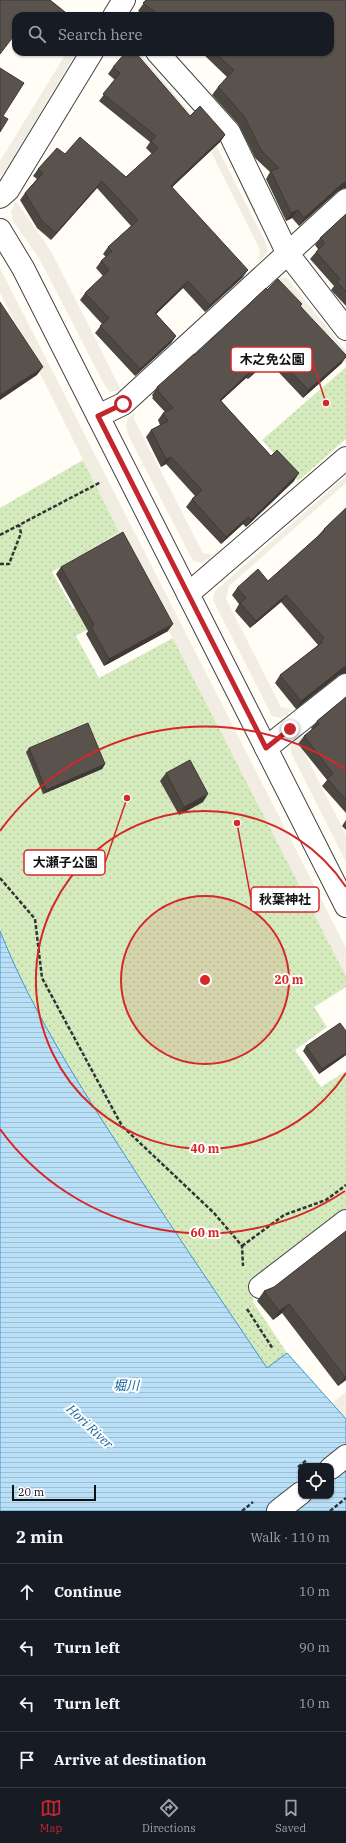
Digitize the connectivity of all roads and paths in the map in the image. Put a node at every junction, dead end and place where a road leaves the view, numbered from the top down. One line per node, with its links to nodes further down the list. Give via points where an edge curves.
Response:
1 (90, 56): 3 (street, via 8,190)
2 (160, 56): 6 (street, via 229,132)
3 (0, 197)
4 (346, 200): 6 (street)
5 (0, 230): 8 (street, via 23,268)
6 (288, 254): 7 (street); 8 (street, via 123,404)
7 (346, 329)
8 (98, 416): 14 (street)
9 (346, 458): 14 (street)
10 (101, 482): 11 (path)
11 (19, 525): 12 (path); 13 (path, via 21,533 9,564)
12 (0, 535)
13 (0, 564)
14 (188, 594): 16 (street)
15 (346, 685): 16 (street)
16 (266, 748): 18 (street)
17 (0, 878): 21 (path, via 35,919 42,978 122,1126 214,1213)
18 (345, 903)
19 (346, 1186): 21 (path, via 326,1200 284,1215)
20 (346, 1221): 23 (street)
21 (242, 1246): 22 (path)
22 (243, 1268)
23 (260, 1287)
24 (246, 1304): 25 (path, via 247,1312)
25 (273, 1349)
26 (346, 1456): 27 (street)
27 (334, 1466)
28 (298, 1495): 30 (street)
29 (346, 1498): 31 (path)
30 (278, 1511)
31 (330, 1511)

